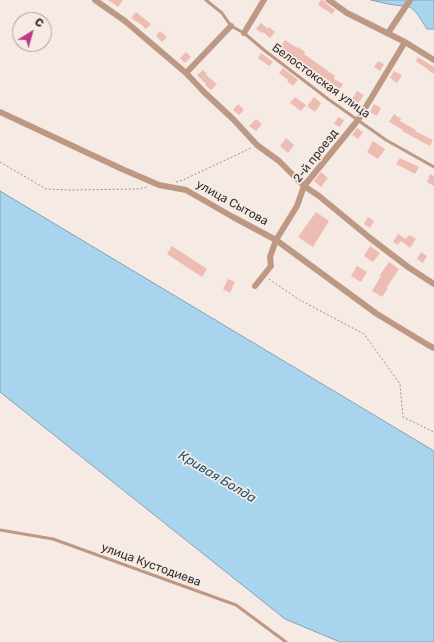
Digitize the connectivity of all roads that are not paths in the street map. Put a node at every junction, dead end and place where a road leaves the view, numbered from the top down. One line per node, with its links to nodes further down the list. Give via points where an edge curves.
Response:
1 (95, 0): 11 (street, via 125,21)
2 (206, 0): 6 (lane, Белостокская улица, via 222,13)
3 (264, 0): 7 (street)
4 (329, 0): 8 (street, via 347,13)
5 (410, 0): 8 (street)
6 (231, 26): 7 (lane, Белостокская улица); 11 (street)
7 (244, 33): 13 (lane, Белостокская улица)
8 (388, 33): 9 (street)
9 (405, 42): 10 (street); 13 (street, 2-й проезд)
10 (434, 60)
11 (186, 73): 15 (street, via 257,145 279,161)
12 (0, 112): 16 (street, улица Сытова, via 159,185 186,190)
13 (358, 120): 14 (lane, Белостокская улица, via 386,140); 15 (street, 2-й проезд)
14 (434, 167)
15 (304, 186): 16 (street, 2-й проезд, via 296,206); 17 (street, via 401,262)
16 (276, 240): 18 (street, 2-й проезд, via 270,257 272,266); 19 (street, улица Сытова, via 377,314)
17 (434, 284)
18 (255, 286)
19 (434, 348)
20 (0, 530): 21 (lane, улица Кустодиева, via 53,539 236,605)
21 (286, 642)

